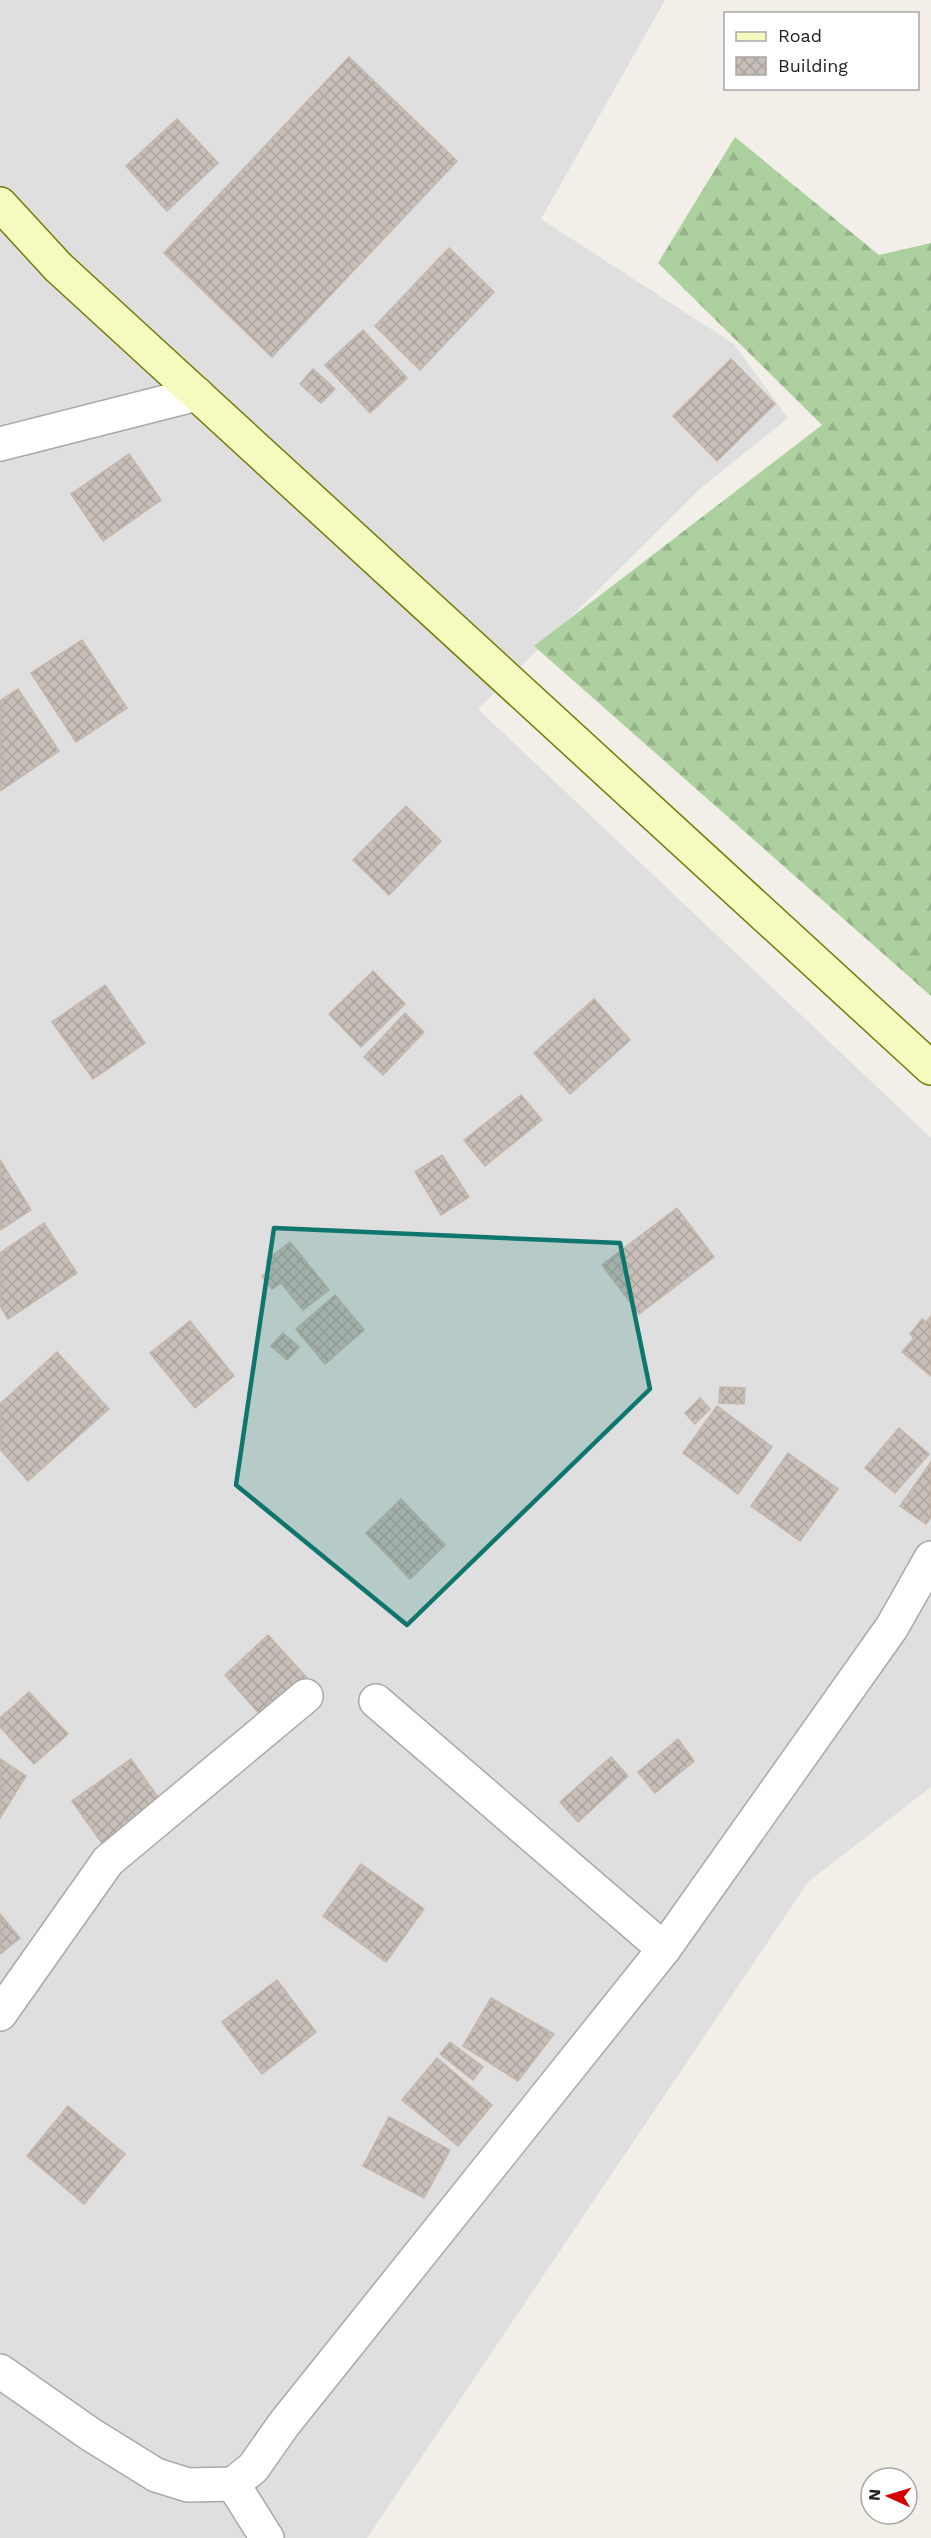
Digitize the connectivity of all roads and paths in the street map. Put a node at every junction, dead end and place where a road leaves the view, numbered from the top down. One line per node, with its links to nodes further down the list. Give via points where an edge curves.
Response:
1 (0, 204): 2 (main road, via 58,267)
2 (197, 394): 3 (street); 4 (main road)
3 (0, 444)
4 (931, 1068)
5 (931, 1558): 8 (street, via 892,1627)
6 (306, 1696): 9 (street, via 108,1861)
7 (376, 1701): 8 (street)
8 (664, 1949): 11 (street, via 284,2424 254,2468)
9 (0, 2014)
10 (0, 2371): 11 (street, via 156,2475 188,2485)
11 (233, 2484): 12 (street)
12 (267, 2538)

